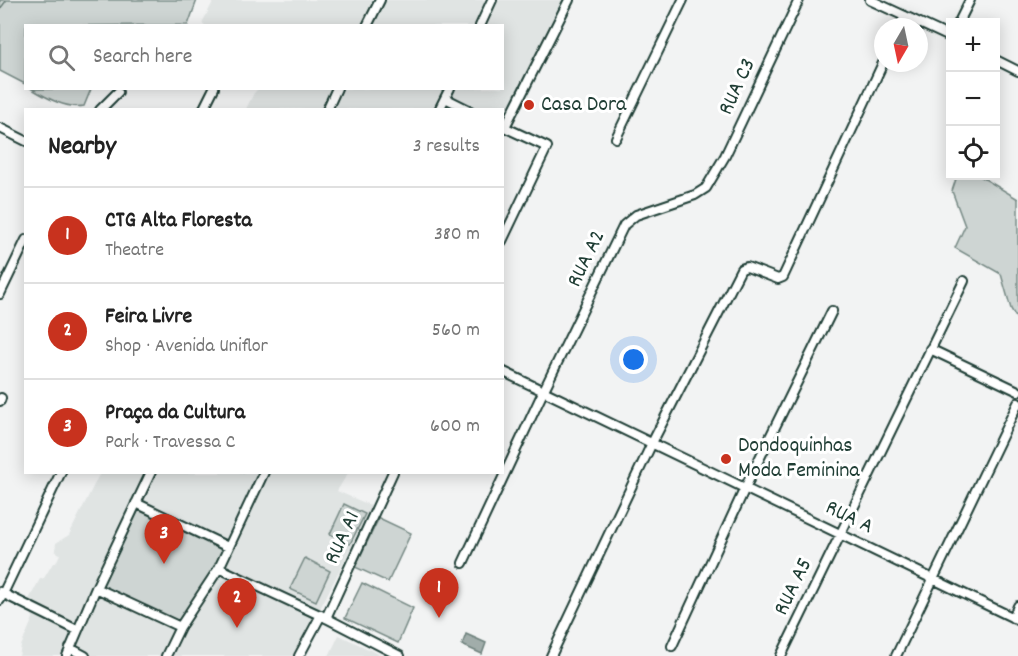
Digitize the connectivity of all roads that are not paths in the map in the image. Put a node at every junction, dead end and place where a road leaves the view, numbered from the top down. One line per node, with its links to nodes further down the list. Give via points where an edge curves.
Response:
1 (380, 0): 10 (street)
2 (492, 0): 11 (street)
3 (569, 0): 26 (street)
4 (683, 0): 28 (street)
5 (799, 0): 30 (street, RUA C3)
6 (870, 0): 8 (street)
7 (970, 0): 9 (street)
8 (905, 16): 12 (street)
9 (961, 18)
10 (368, 24)
11 (481, 24)
12 (946, 35)
13 (1000, 64): 14 (street)
14 (1018, 70)
15 (879, 72): 41 (street, via 783,278 747,267 741,269)
16 (213, 90): 22 (street)
17 (336, 90): 23 (street)
18 (449, 90): 20 (street)
19 (118, 92): 21 (street)
20 (445, 98): 24 (street); 25 (street)
21 (102, 108)
22 (204, 108)
23 (328, 108)
24 (440, 108)
25 (465, 108)
26 (504, 127): 31 (street, via 547,147)
27 (0, 128): 29 (street)
28 (616, 138)
29 (24, 140)
30 (706, 189): 39 (street, RUA A2, via 636,215 624,225)
31 (504, 236)
32 (24, 244): 34 (street)
33 (964, 281): 36 (street, RUA A5)
34 (0, 294)
35 (832, 311): 46 (street)
36 (930, 349): 38 (street); 48 (street, RUA A5)
37 (504, 372): 39 (street, RUA A)
38 (1018, 391)
39 (543, 392): 41 (street, RUA A); 50 (street, RUA A2)
40 (1018, 403): 52 (street)
41 (652, 443): 46 (street, RUA A); 66 (street)
42 (60, 474): 54 (street)
43 (150, 474): 47 (street)
44 (263, 474): 49 (street)
45 (392, 474): 56 (street, RUA A1)
46 (745, 488): 48 (street, RUA A); 60 (street)
47 (136, 503): 49 (street); 53 (street)
48 (840, 534): 52 (street, RUA A); 67 (street, RUA A5)
49 (228, 547): 51 (street)
50 (463, 563)
51 (219, 568): 56 (street); 58 (street)
52 (932, 579): 57 (street, RUA A); 68 (street)
53 (96, 588): 58 (street); 59 (street)
54 (1, 595): 59 (street)
55 (1018, 606): 57 (street)
56 (323, 616): 64 (street, RUA A1); 65 (street)
57 (1015, 619)
58 (180, 627): 63 (street)
59 (77, 630): 61 (street)
60 (672, 646)
61 (68, 652): 62 (street)
62 (85, 656)
63 (165, 656)
64 (299, 656)
65 (400, 656)
66 (551, 656)
67 (781, 656)
68 (896, 656)

